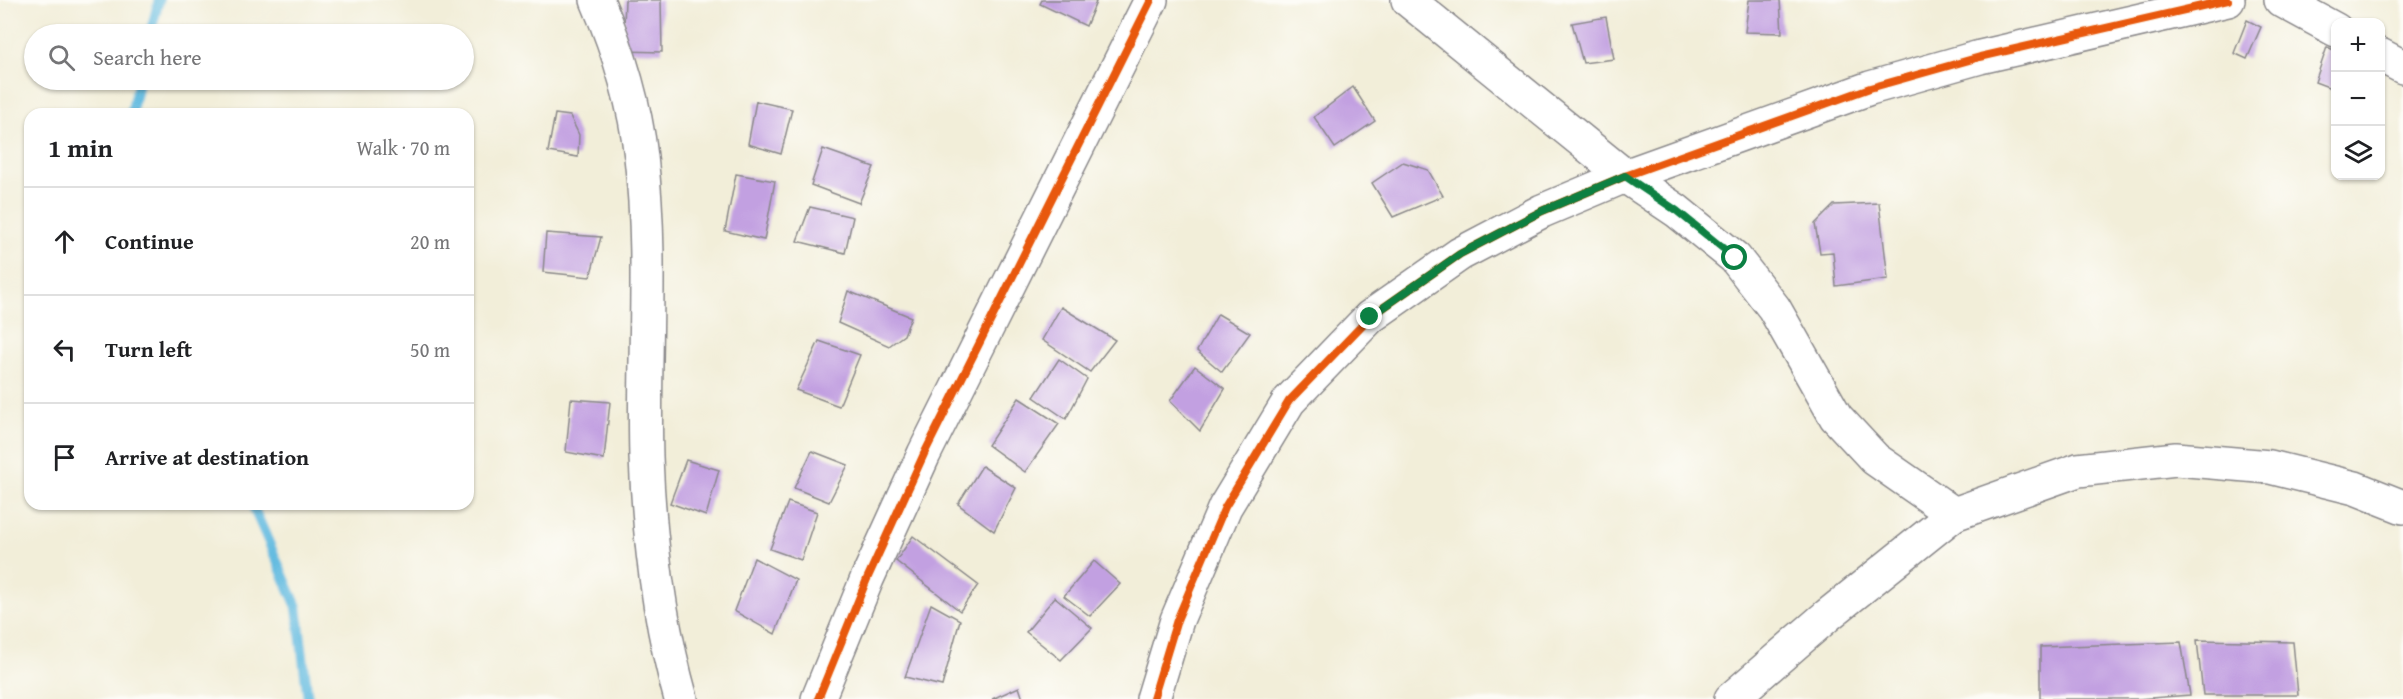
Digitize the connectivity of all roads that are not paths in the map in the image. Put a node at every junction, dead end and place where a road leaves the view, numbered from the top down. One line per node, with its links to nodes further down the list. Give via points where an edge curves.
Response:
1 (597, 0): 12 (street, via 628,89 641,157 647,245 646,457 656,575)
2 (1151, 0): 13 (street, via 924,454)
3 (1408, 0): 9 (street)
4 (2228, 0): 9 (street, via 1980,57 1870,88)
5 (2281, 0): 6 (street)
6 (2331, 27)
7 (2385, 58): 8 (street)
8 (2403, 67)
9 (1625, 176): 11 (street, via 1677,211 1735,258 1774,308 1836,417 1875,459); 14 (street, via 1542,211 1460,254 1370,317 1289,400 1225,507 1177,620)
10 (2403, 507): 11 (street, via 2355,488 2270,467 2176,459 2078,470)
11 (1954, 514): 15 (street)
12 (681, 699)
13 (818, 699)
14 (1153, 699)
15 (1731, 699)

